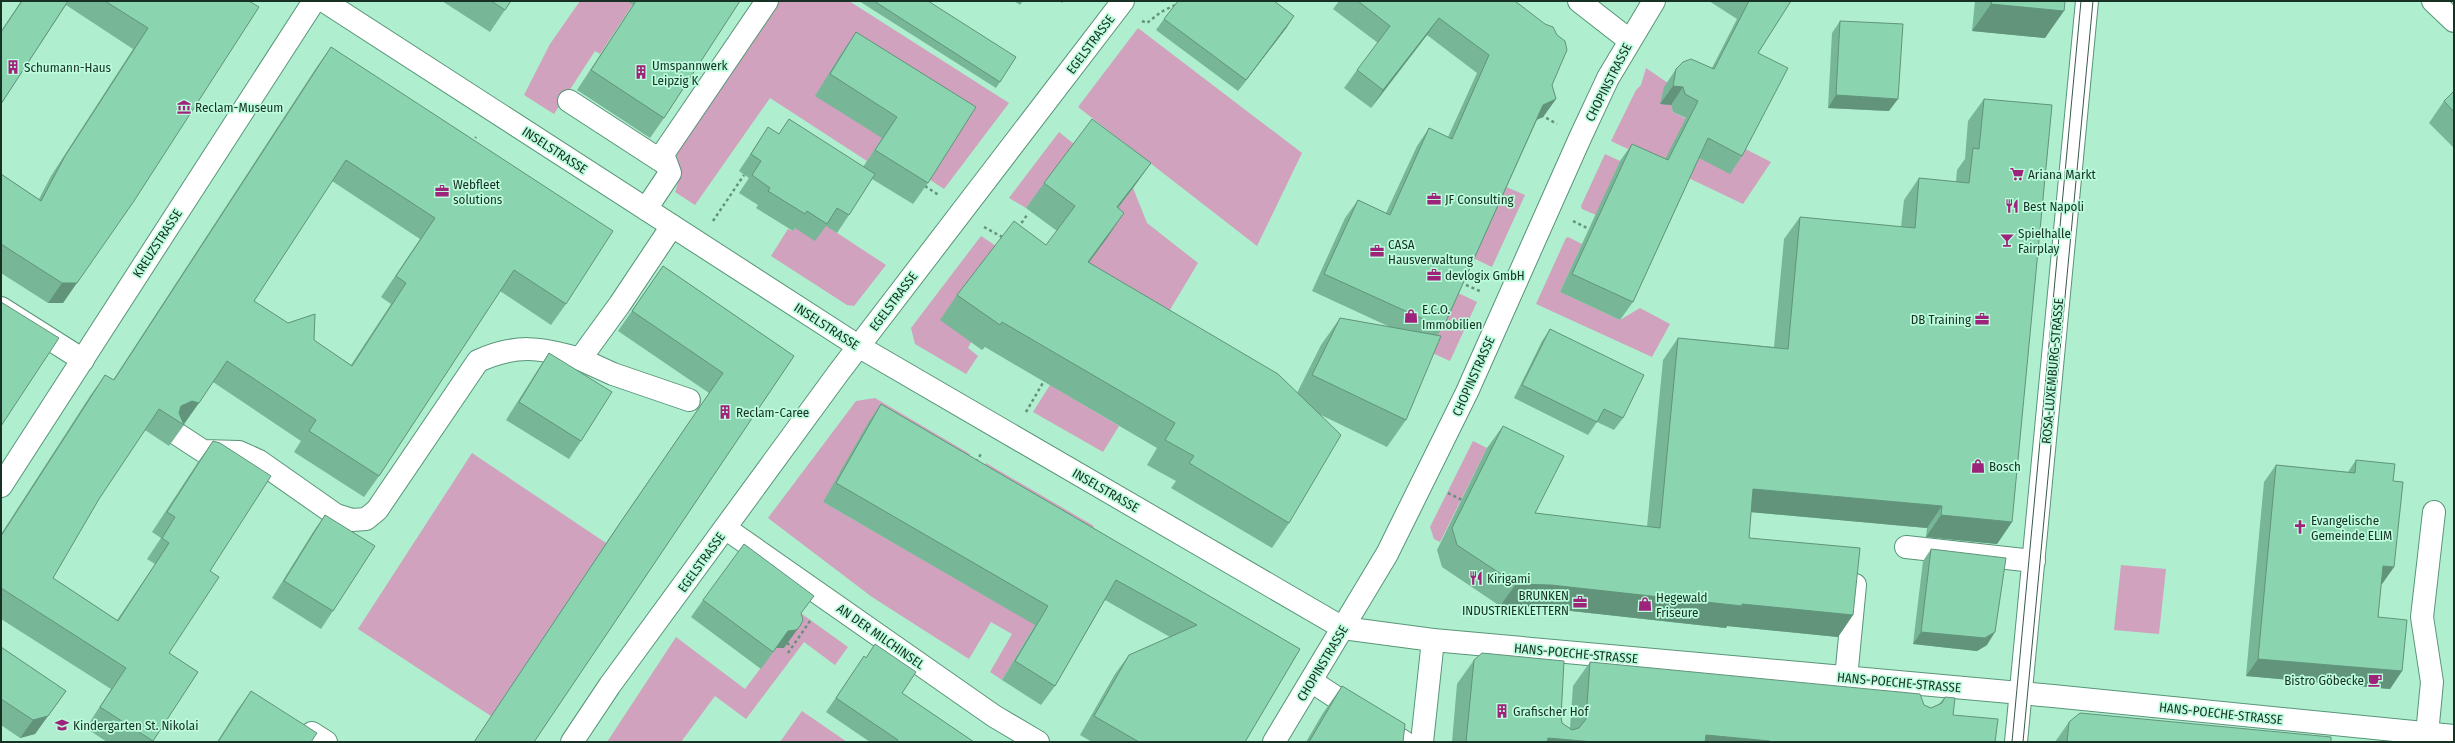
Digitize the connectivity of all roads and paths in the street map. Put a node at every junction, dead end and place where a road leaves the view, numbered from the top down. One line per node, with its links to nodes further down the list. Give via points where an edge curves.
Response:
1 (314, 1): 36 (street, KREUZSTRASSE)
2 (324, 1): 22 (street, INSELSTRASSE)
3 (767, 1): 18 (street, via 663,154)
4 (1123, 1): 34 (street, EGELSTRASSE)
5 (1579, 1): 12 (street)
6 (1654, 1): 12 (street, CHOPINSTRASSE)
7 (2087, 1): 49 (street, ROSA-LUXEMBURG-STRASSE)
8 (2433, 1): 11 (street)
9 (1175, 5): 10 (path, via 1147,23)
10 (1138, 19)
11 (2454, 21)
12 (1629, 40): 52 (street, CHOPINSTRASSE, via 1580,138 1464,399 1387,554)
13 (569, 101): 18 (street)
14 (1540, 115): 15 (path)
15 (1561, 125)
16 (476, 137): 17 (path)
17 (468, 149)
18 (666, 164): 22 (street, via 670,173)
19 (744, 175): 25 (path)
20 (925, 186): 21 (path)
21 (944, 199)
22 (646, 209): 27 (street, INSELSTRASSE)
23 (1027, 214): 29 (path)
24 (1568, 220): 28 (path)
25 (712, 223)
26 (982, 225): 30 (path)
27 (672, 226): 34 (street, INSELSTRASSE); 35 (street)
28 (1589, 229)
29 (1016, 230)
30 (1008, 241)
31 (1466, 285): 32 (path)
32 (1485, 294)
33 (1, 308): 36 (street)
34 (858, 346): 47 (street, EGELSTRASSE); 52 (street, INSELSTRASSE)
35 (580, 359): 38 (street, via 613,374); 40 (street, via 561,353 526,348 500,351 478,361 377,510 366,519 352,520 336,515 259,461 239,452 203,451)
36 (83, 360): 43 (street, KREUZSTRASSE)
37 (1044, 381): 39 (path)
38 (689, 400)
39 (1025, 414)
40 (177, 434)
41 (981, 454): 42 (path)
42 (974, 465)
43 (1, 486)
44 (1447, 493): 45 (path)
45 (1462, 500)
46 (2434, 512): 63 (street, via 2422,617 2432,682)
47 (725, 528): 65 (street, EGELSTRASSE, via 610,685); 66 (street, AN DER MILCHINSEL, via 994,716)
48 (1906, 547): 49 (street)
49 (2034, 561): 61 (street, ROSA-LUXEMBURG-STRASSE)
50 (1857, 564): 59 (street)
51 (813, 618): 55 (path)
52 (1343, 628): 53 (street, HANS-POECHE-STRASSE); 60 (street, CHOPINSTRASSE)
53 (1433, 640): 56 (street, HANS-POECHE-STRASSE); 69 (street)
54 (787, 643): 55 (path)
55 (792, 647): 57 (path)
56 (1561, 651): 58 (street); 59 (street, HANS-POECHE-STRASSE)
57 (788, 653)
58 (1560, 674)
59 (1846, 678): 61 (street, HANS-POECHE-STRASSE, via 1918,694)
60 (1311, 681): 67 (street, CHOPINSTRASSE); 68 (street)
61 (2021, 694): 62 (street, HANS-POECHE-STRASSE); 70 (street, ROSA-LUXEMBURG-STRASSE)
62 (2360, 734): 63 (street, HANS-POECHE-STRASSE)
63 (2427, 734): 64 (street, HANS-POECHE-STRASSE)
64 (2454, 736)
65 (572, 742)
66 (1038, 742)
67 (1274, 742)
68 (1404, 742)
69 (1422, 742)
70 (2016, 742)

